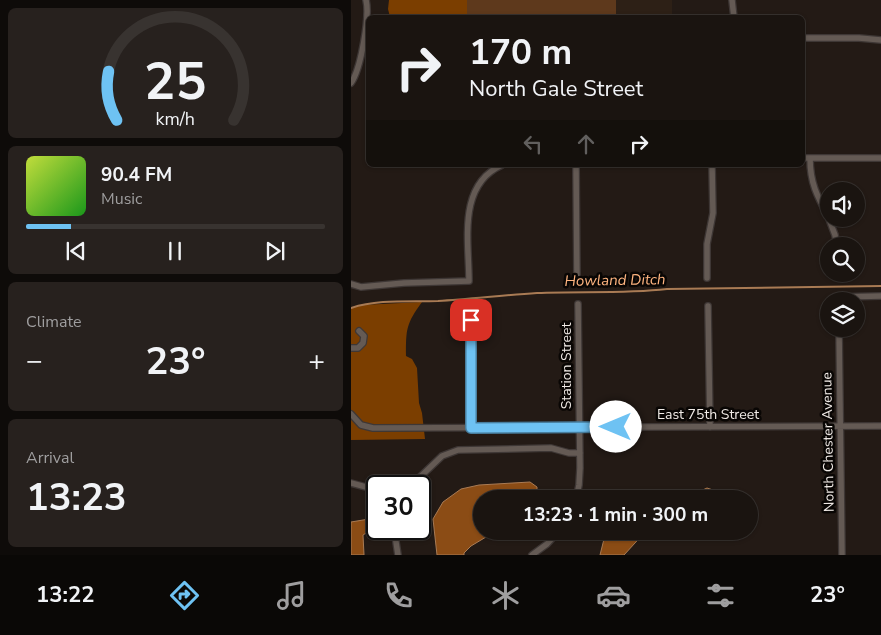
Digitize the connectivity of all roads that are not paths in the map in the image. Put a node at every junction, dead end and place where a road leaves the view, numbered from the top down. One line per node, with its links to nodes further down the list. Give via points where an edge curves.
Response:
1 (366, 0): 3 (street)
2 (731, 0): 4 (street)
3 (367, 15)
4 (734, 15)
5 (366, 20): 8 (street, via 358,68)
6 (805, 38): 7 (street)
7 (881, 40)
8 (351, 82)
9 (805, 158): 10 (street)
10 (810, 158): 11 (street); 15 (street, via 813,186)
11 (881, 158)
12 (498, 167): 18 (street, via 484,177 475,189 469,208 469,281 361,288)
13 (576, 167): 17 (street)
14 (712, 167): 16 (street, via 713,213 707,244)
15 (820, 204)
16 (707, 278)
17 (577, 281)
18 (351, 284)
19 (881, 296): 20 (street)
20 (865, 297)
21 (578, 304): 30 (street, Station Street)
22 (708, 306): 31 (street)
23 (471, 320): 32 (street)
24 (359, 331): 26 (street, via 363,343 358,348)
25 (839, 337): 28 (street, North Chester Avenue)
26 (351, 348)
27 (351, 414): 32 (street, East 75th Street, via 357,422 373,428)
28 (840, 426): 29 (street, East 75th Street); 31 (street, East 75th Street); 42 (street, North Chester Avenue)
29 (881, 426)
30 (579, 427): 31 (street, East 75th Street); 32 (street, East 75th Street); 33 (street, Station Street)
31 (710, 427)
32 (471, 428)
33 (580, 452): 34 (street, via 551,448 458,450 443,456); 37 (street, Station Street)
34 (422, 475)
35 (351, 483): 36 (street)
36 (366, 487)
37 (577, 490)
38 (396, 540): 40 (street)
39 (551, 540): 41 (street)
40 (399, 555)
41 (532, 555)
42 (842, 555)

